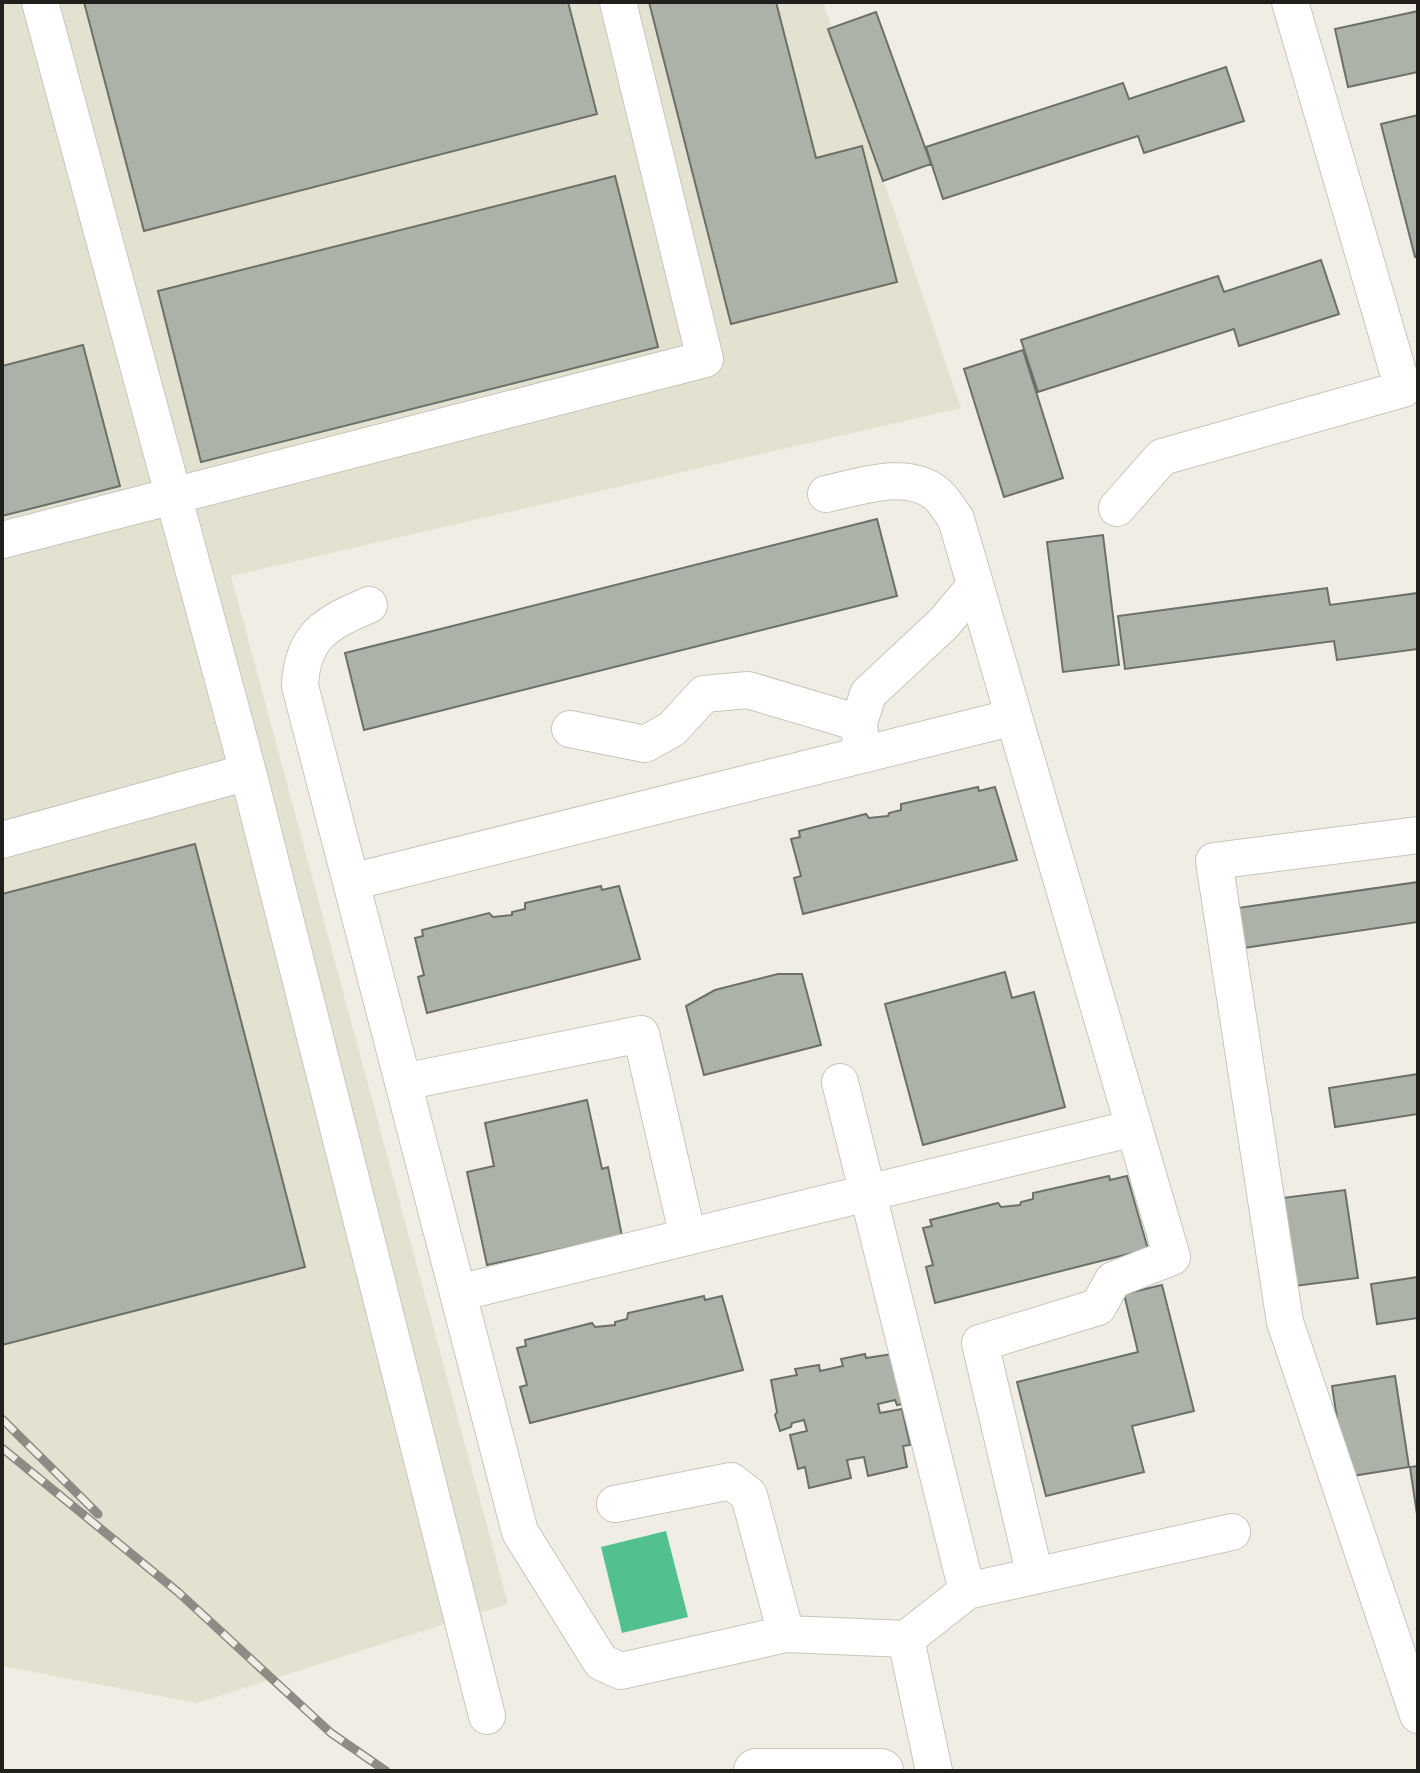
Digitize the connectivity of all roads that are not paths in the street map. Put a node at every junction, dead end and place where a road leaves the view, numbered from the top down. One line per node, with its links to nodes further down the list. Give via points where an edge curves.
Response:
1 (40, 2): 5 (street)
2 (618, 2): 5 (street, via 705,359)
3 (1290, 2): 6 (street, via 1403,389 1162,457)
4 (826, 494): 8 (street, via 876,483 918,482 939,495 956,519)
5 (174, 496): 7 (street); 13 (street)
6 (1117, 508)
7 (2, 540)
8 (975, 586): 10 (street); 12 (street, via 944,623 868,694)
9 (369, 605): 16 (street, via 321,631 300,664 300,686)
10 (1014, 717): 12 (street); 19 (street)
11 (570, 729): 12 (street, via 645,744 672,729 704,694 748,690)
12 (860, 739): 16 (street)
13 (248, 772): 15 (street); 30 (street)
14 (1418, 835): 29 (street, via 1214,861 1285,1322)
15 (2, 840)
16 (351, 882): 17 (street)
17 (403, 1082): 21 (street, via 641,1034); 22 (street)
18 (840, 1082): 20 (street)
19 (1134, 1128): 20 (street); 25 (street, via 1172,1257 1113,1280 1098,1307 980,1343)
20 (867, 1193): 21 (street); 26 (street)
21 (688, 1237): 22 (street)
22 (458, 1293): 27 (street, via 520,1532 601,1662 621,1671)
23 (615, 1504): 27 (street, via 731,1481 749,1495)
24 (1232, 1532): 25 (street)
25 (1035, 1576): 26 (street)
26 (967, 1591): 28 (street)
27 (786, 1634): 28 (street)
28 (906, 1639): 33 (street)
29 (1418, 1715)
30 (487, 1716)
31 (756, 1771): 32 (main road)
32 (881, 1771)
33 (934, 1771)

